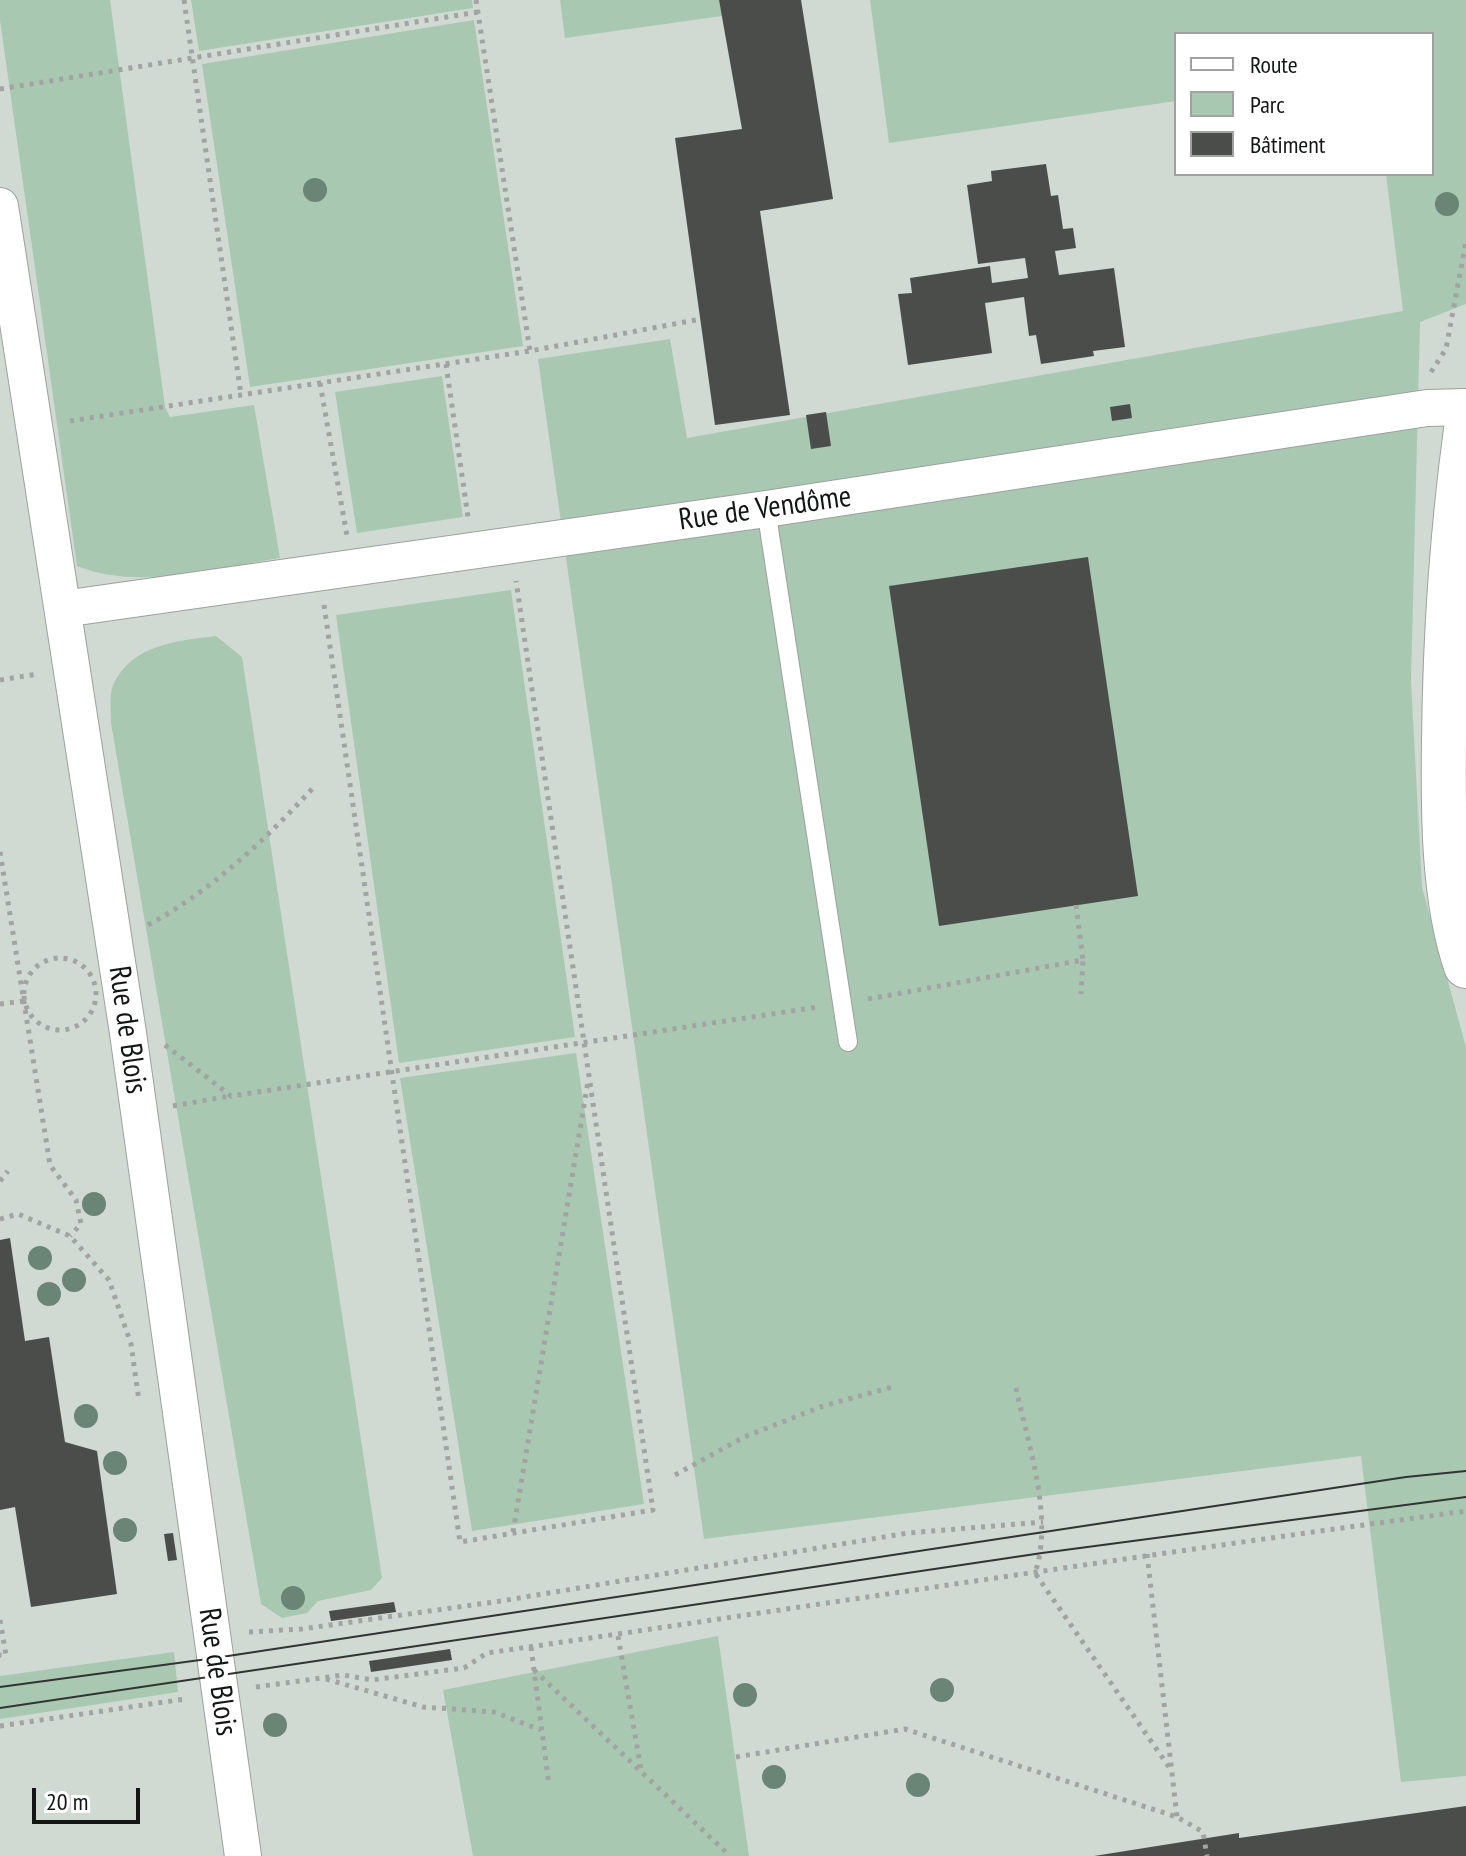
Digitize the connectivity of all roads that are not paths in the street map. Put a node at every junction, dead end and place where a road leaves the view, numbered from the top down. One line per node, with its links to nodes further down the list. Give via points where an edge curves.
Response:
1 (0, 206): 5 (street, Rue de Blois)
2 (1466, 407): 4 (street, Rue de Vendôme, via 1427,408)
3 (1466, 430): 6 (street, via 1445,648 1443,826 1458,943)
4 (766, 509): 5 (street, Rue de Vendôme); 7 (lane)
5 (63, 609): 8 (street, Rue de Blois)
6 (1466, 966)
7 (848, 1042)
8 (243, 1856)

